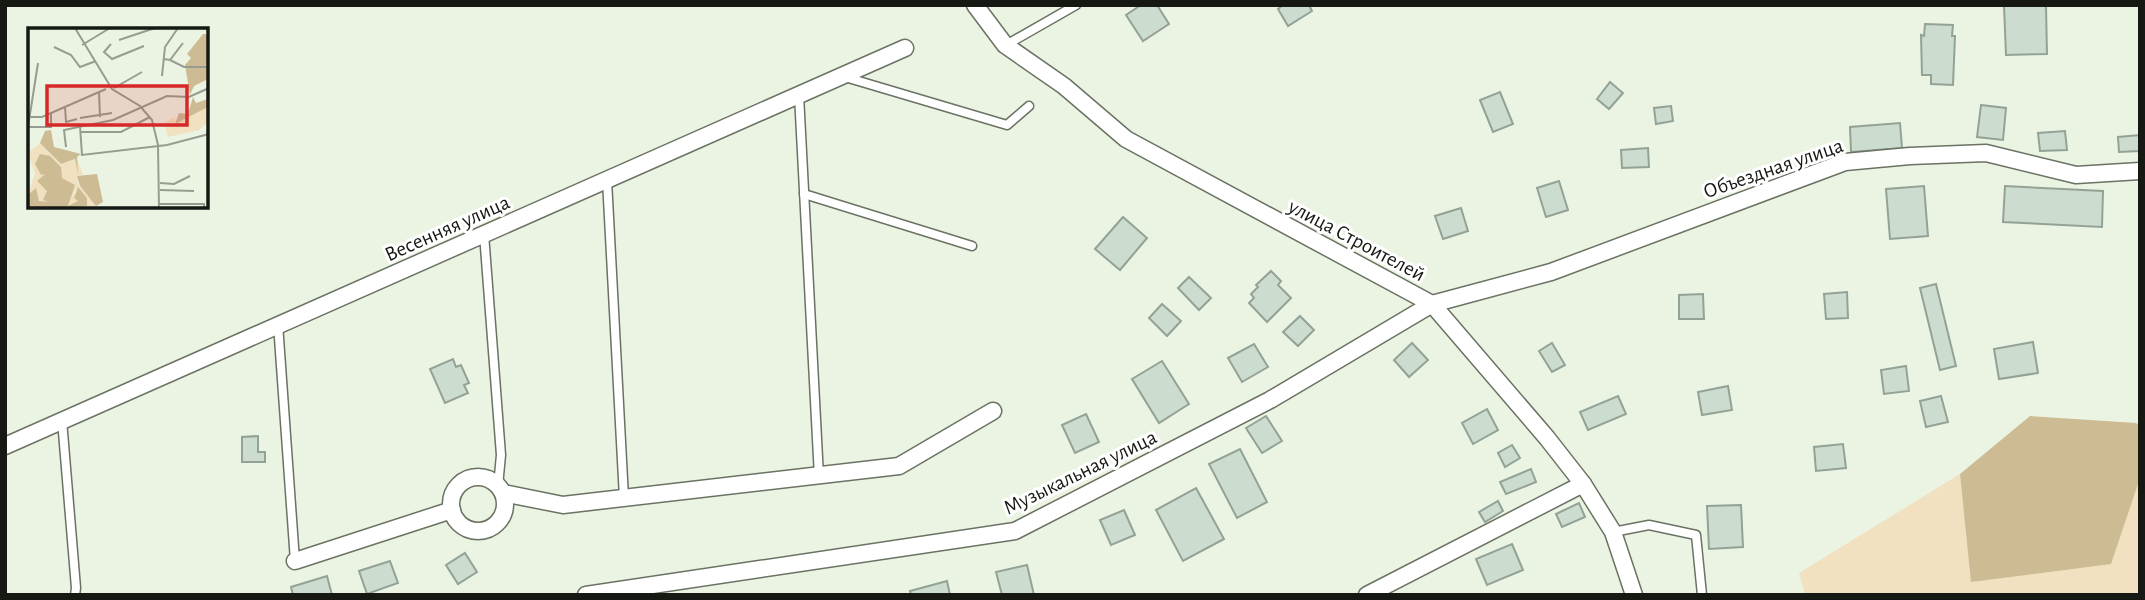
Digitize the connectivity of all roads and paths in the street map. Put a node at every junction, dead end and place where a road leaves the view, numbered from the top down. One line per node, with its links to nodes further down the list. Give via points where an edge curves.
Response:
1 (975, 5): 3 (street, улица Строителей)
2 (1076, 5): 3 (lane)
3 (1005, 45): 13 (street, улица Строителей, via 1064,86 1126,139)
4 (905, 48): 5 (street, Весенняя улица)
5 (842, 76): 6 (street, Весенняя улица); 7 (lane, via 1007,125)
6 (799, 95): 9 (street, Весенняя улица); 10 (lane)
7 (1029, 106)
8 (2140, 171): 13 (street, Объездная улица, via 2076,175 1986,153 1845,162 1551,272)
9 (607, 180): 11 (street, Весенняя улица); 21 (lane)
10 (804, 194): 12 (lane); 18 (lane)
11 (484, 234): 14 (street, Весенняя улица); 20 (lane)
12 (972, 246)
13 (1432, 304): 19 (street, улица Строителей); 26 (street, Музыкальная улица, via 1270,400 1015,531)
14 (278, 324): 16 (street, Весенняя улица); 24 (lane)
15 (993, 411): 18 (street, via 899,466)
16 (62, 419): 17 (street, Весенняя улица); 25 (lane)
17 (5, 446)
18 (819, 477): 21 (street)
19 (1583, 484): 23 (street, улица Строителей); 27 (street)
20 (500, 490): 21 (street, via 564,505); 22 (street, via 483,478 466,480 454,493); 22 (street, via 505,502 500,519 486,530 461,525)
21 (624, 498)
22 (452, 510): 24 (street)
23 (1614, 532): 28 (street, улица Строителей); 29 (lane, via 1649,525 1696,535)
24 (295, 561)
25 (75, 595)
26 (586, 595)
27 (1367, 595)
28 (1633, 595)
29 (1702, 595)

